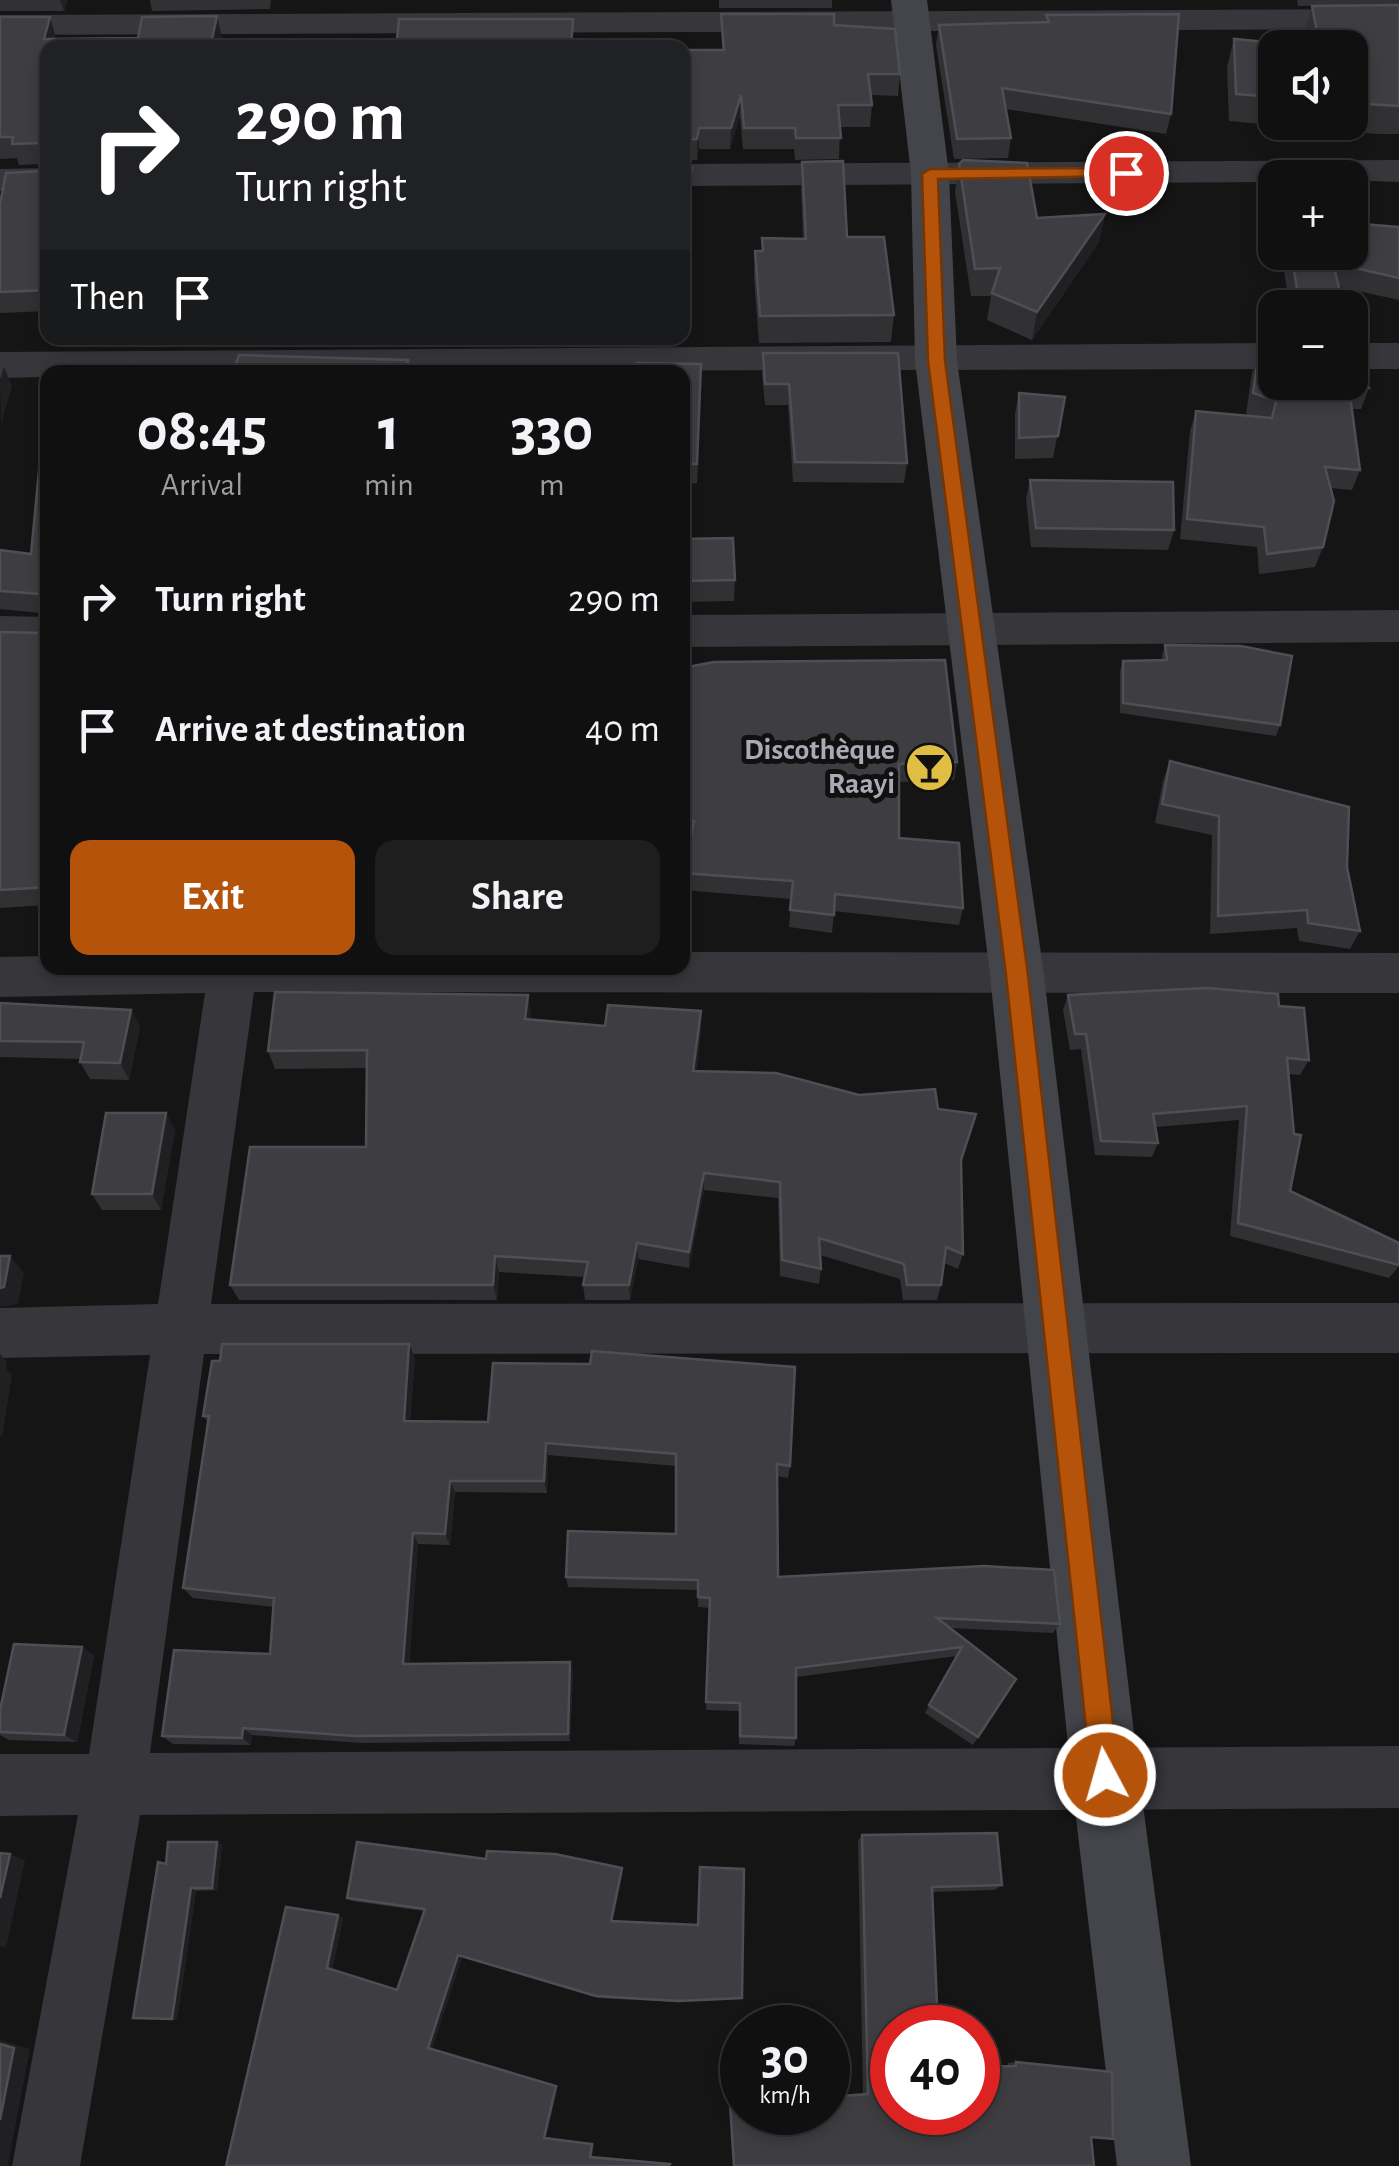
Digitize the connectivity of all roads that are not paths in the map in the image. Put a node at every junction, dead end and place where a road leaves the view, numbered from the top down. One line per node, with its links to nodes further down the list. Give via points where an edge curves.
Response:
1 (910, 10): 2 (street); 3 (street); 6 (street)
2 (1399, 19)
3 (382, 24): 4 (street)
4 (0, 25)
5 (1399, 171): 6 (street)
6 (930, 174): 7 (street); 14 (street)
7 (690, 176)
8 (40, 179): 9 (street)
9 (0, 180)
10 (1258, 356): 14 (street)
11 (1368, 356): 12 (street)
12 (1399, 356)
13 (339, 357): 14 (street); 15 (street)
14 (936, 361): 17 (street)
15 (0, 365)
16 (1399, 626): 17 (street)
17 (972, 628): 18 (street); 25 (street)
18 (690, 631)
19 (0, 632): 20 (street)
20 (40, 632)
21 (690, 973): 25 (street)
22 (1399, 973): 25 (street)
23 (40, 975): 26 (street)
24 (232, 975): 29 (street)
25 (1017, 975): 27 (street)
26 (0, 976)
27 (1058, 1327): 28 (street); 29 (street); 31 (street)
28 (1399, 1328)
29 (183, 1329): 30 (street); 33 (street)
30 (0, 1333)
31 (1105, 1775): 32 (street); 33 (street); 36 (street)
32 (1399, 1776)
33 (115, 1784): 34 (street); 35 (street)
34 (0, 1785)
35 (46, 2166)
36 (1154, 2166)

